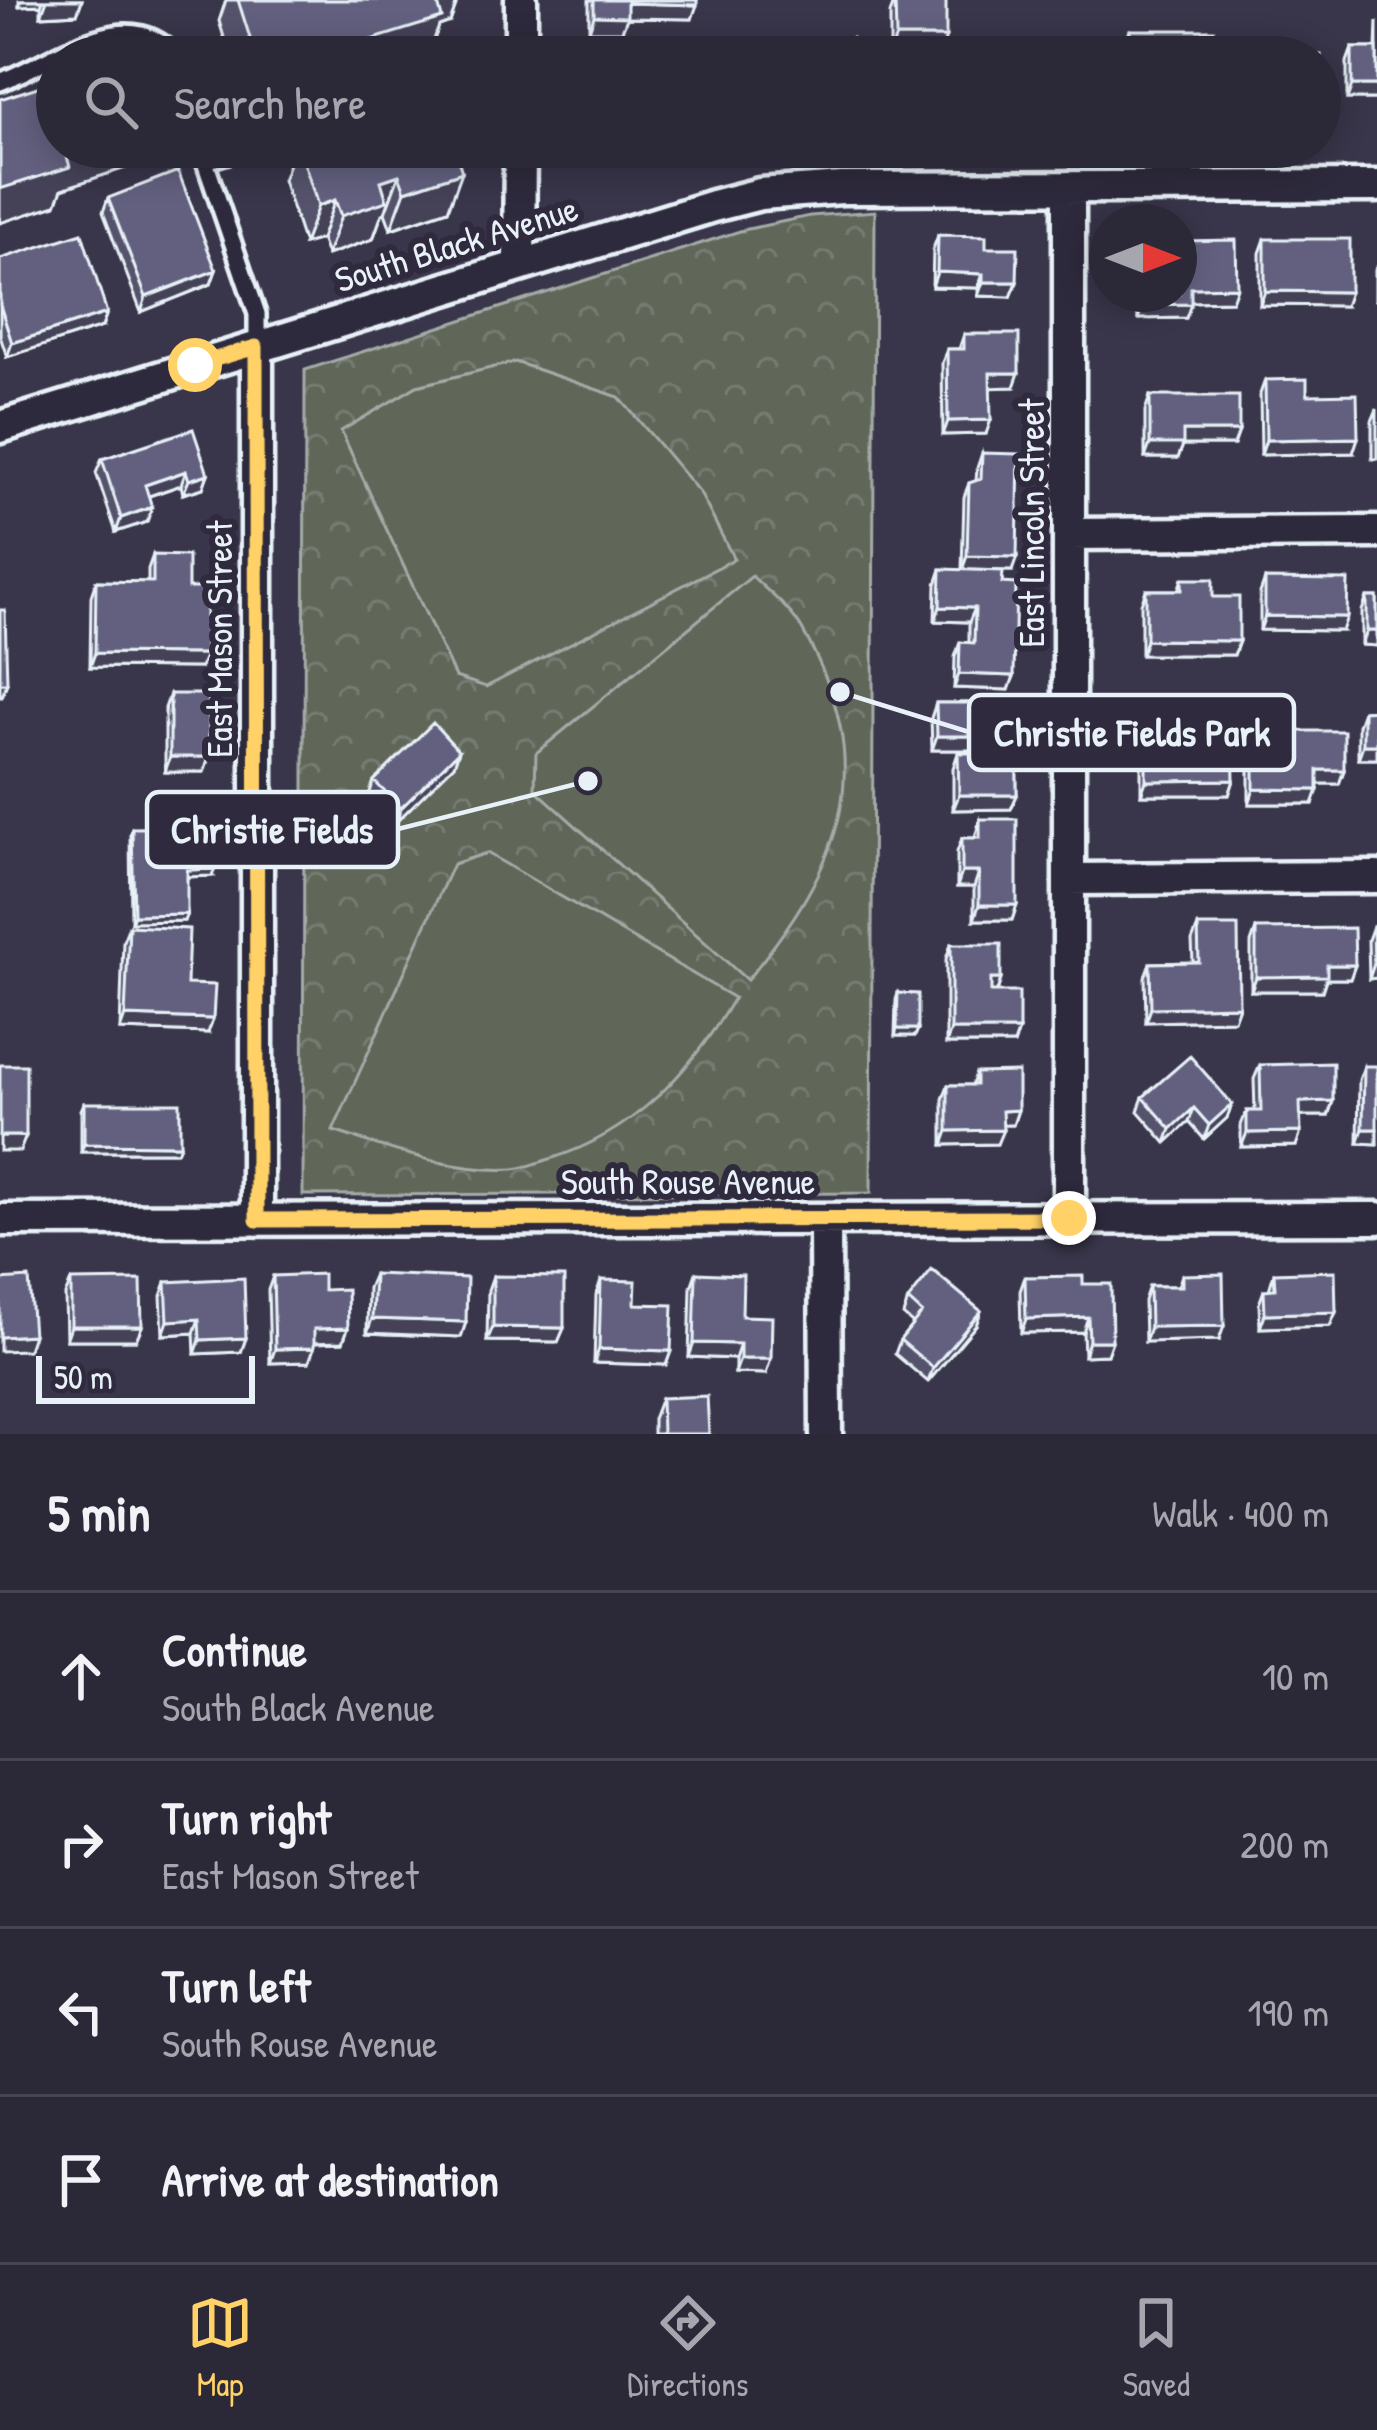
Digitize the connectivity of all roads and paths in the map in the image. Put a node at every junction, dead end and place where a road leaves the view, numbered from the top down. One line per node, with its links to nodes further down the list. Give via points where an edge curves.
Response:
1 (521, 0): 4 (street)
2 (90, 36): 3 (lane, via 137,25)
3 (161, 36)
4 (521, 36)
5 (36, 64): 6 (lane)
6 (0, 82)
7 (208, 168): 12 (lane, via 256,314)
8 (520, 168): 11 (street)
9 (1377, 186): 10 (street, South Black Avenue)
10 (1069, 187): 11 (street, South Black Avenue, via 760,194); 15 (street, East Lincoln Street)
11 (519, 263): 12 (street, South Black Avenue)
12 (256, 347): 13 (street, South Black Avenue); 22 (street, East Mason Street)
13 (0, 427)
14 (1377, 532): 15 (street)
15 (1069, 535): 17 (street, East Lincoln Street)
16 (1377, 877): 17 (street)
17 (1069, 879): 18 (street, East Lincoln Street)
18 (1069, 1218): 19 (street, South Rouse Avenue); 20 (street, South Rouse Avenue)
19 (1377, 1218)
20 (825, 1219): 22 (street, South Rouse Avenue); 23 (street)
21 (0, 1220): 22 (street, South Rouse Avenue)
22 (257, 1220)
23 (826, 1434)

